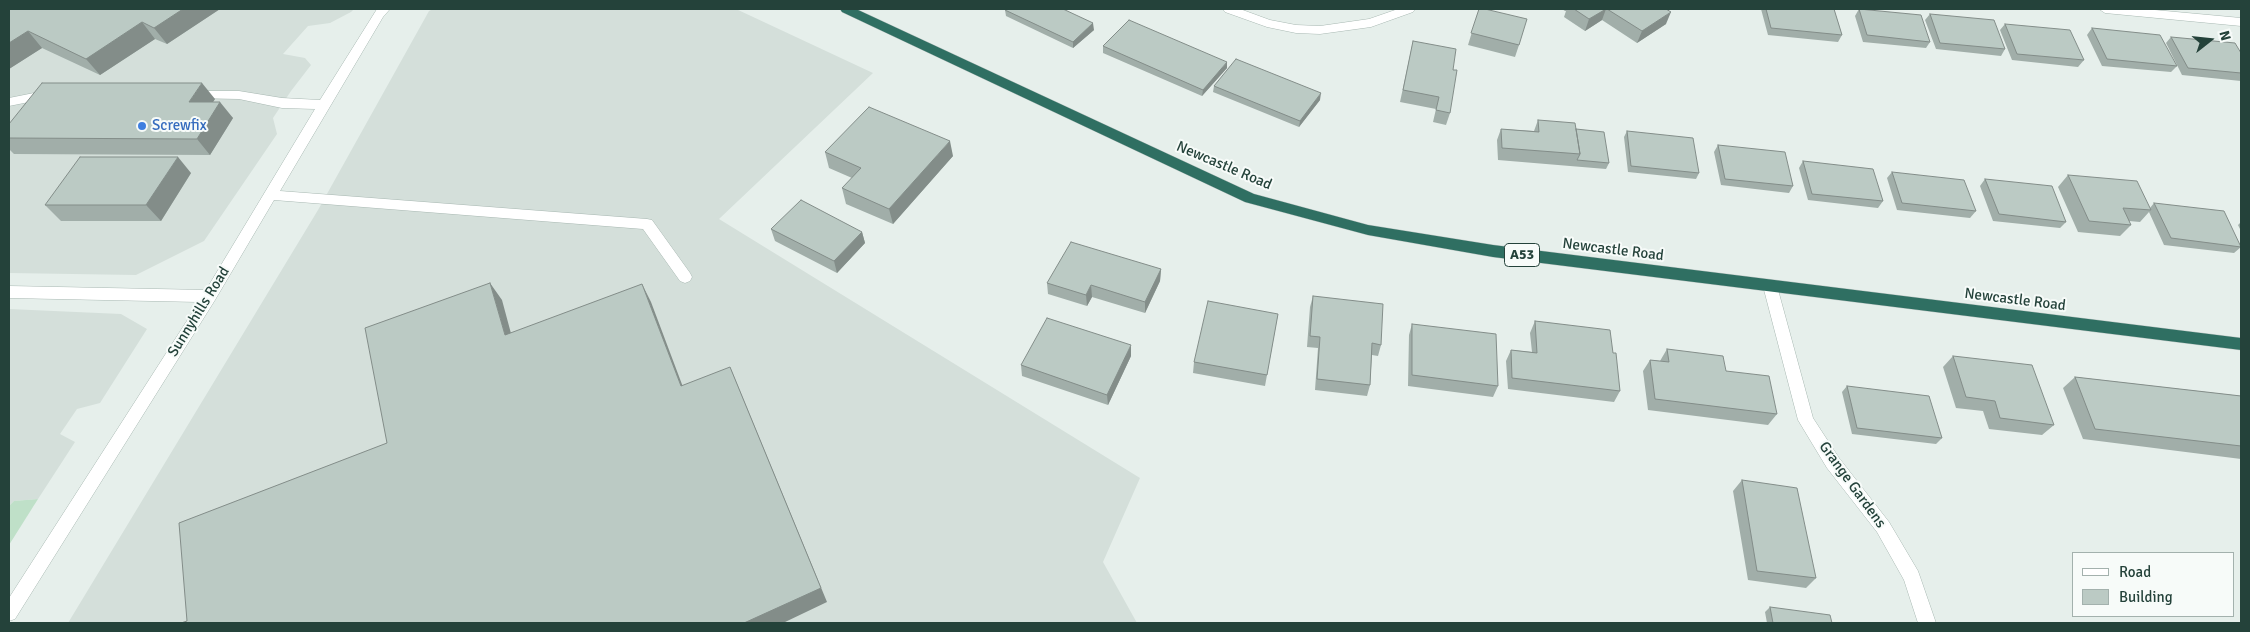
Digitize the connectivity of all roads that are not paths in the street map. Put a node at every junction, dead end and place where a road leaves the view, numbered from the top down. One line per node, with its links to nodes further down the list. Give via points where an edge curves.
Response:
1 (384, 9): 10 (street, Sunnyhills Road)
2 (846, 9): 13 (highway, Newcastle Road / A53, via 1250,198 1368,230 1484,250)
3 (1229, 9): 4 (street, via 1267,23 1320,30 1371,22)
4 (1409, 9)
5 (2104, 9): 6 (street)
6 (2241, 22)
7 (62, 91): 9 (street)
8 (180, 93): 10 (street, via 239,95 282,104)
9 (9, 102)
10 (324, 105): 11 (street, Sunnyhills Road)
11 (270, 196): 12 (street, via 647,224); 15 (street, Sunnyhills Road)
12 (685, 277)
13 (1770, 286): 16 (highway, Newcastle Road / A53); 18 (street, Grange Gardens, via 1806,420 1833,463 1883,527 1912,577)
14 (9, 292): 15 (street)
15 (210, 296): 17 (street, Sunnyhills Road)
16 (2241, 344)
17 (9, 613)
18 (1927, 623)

